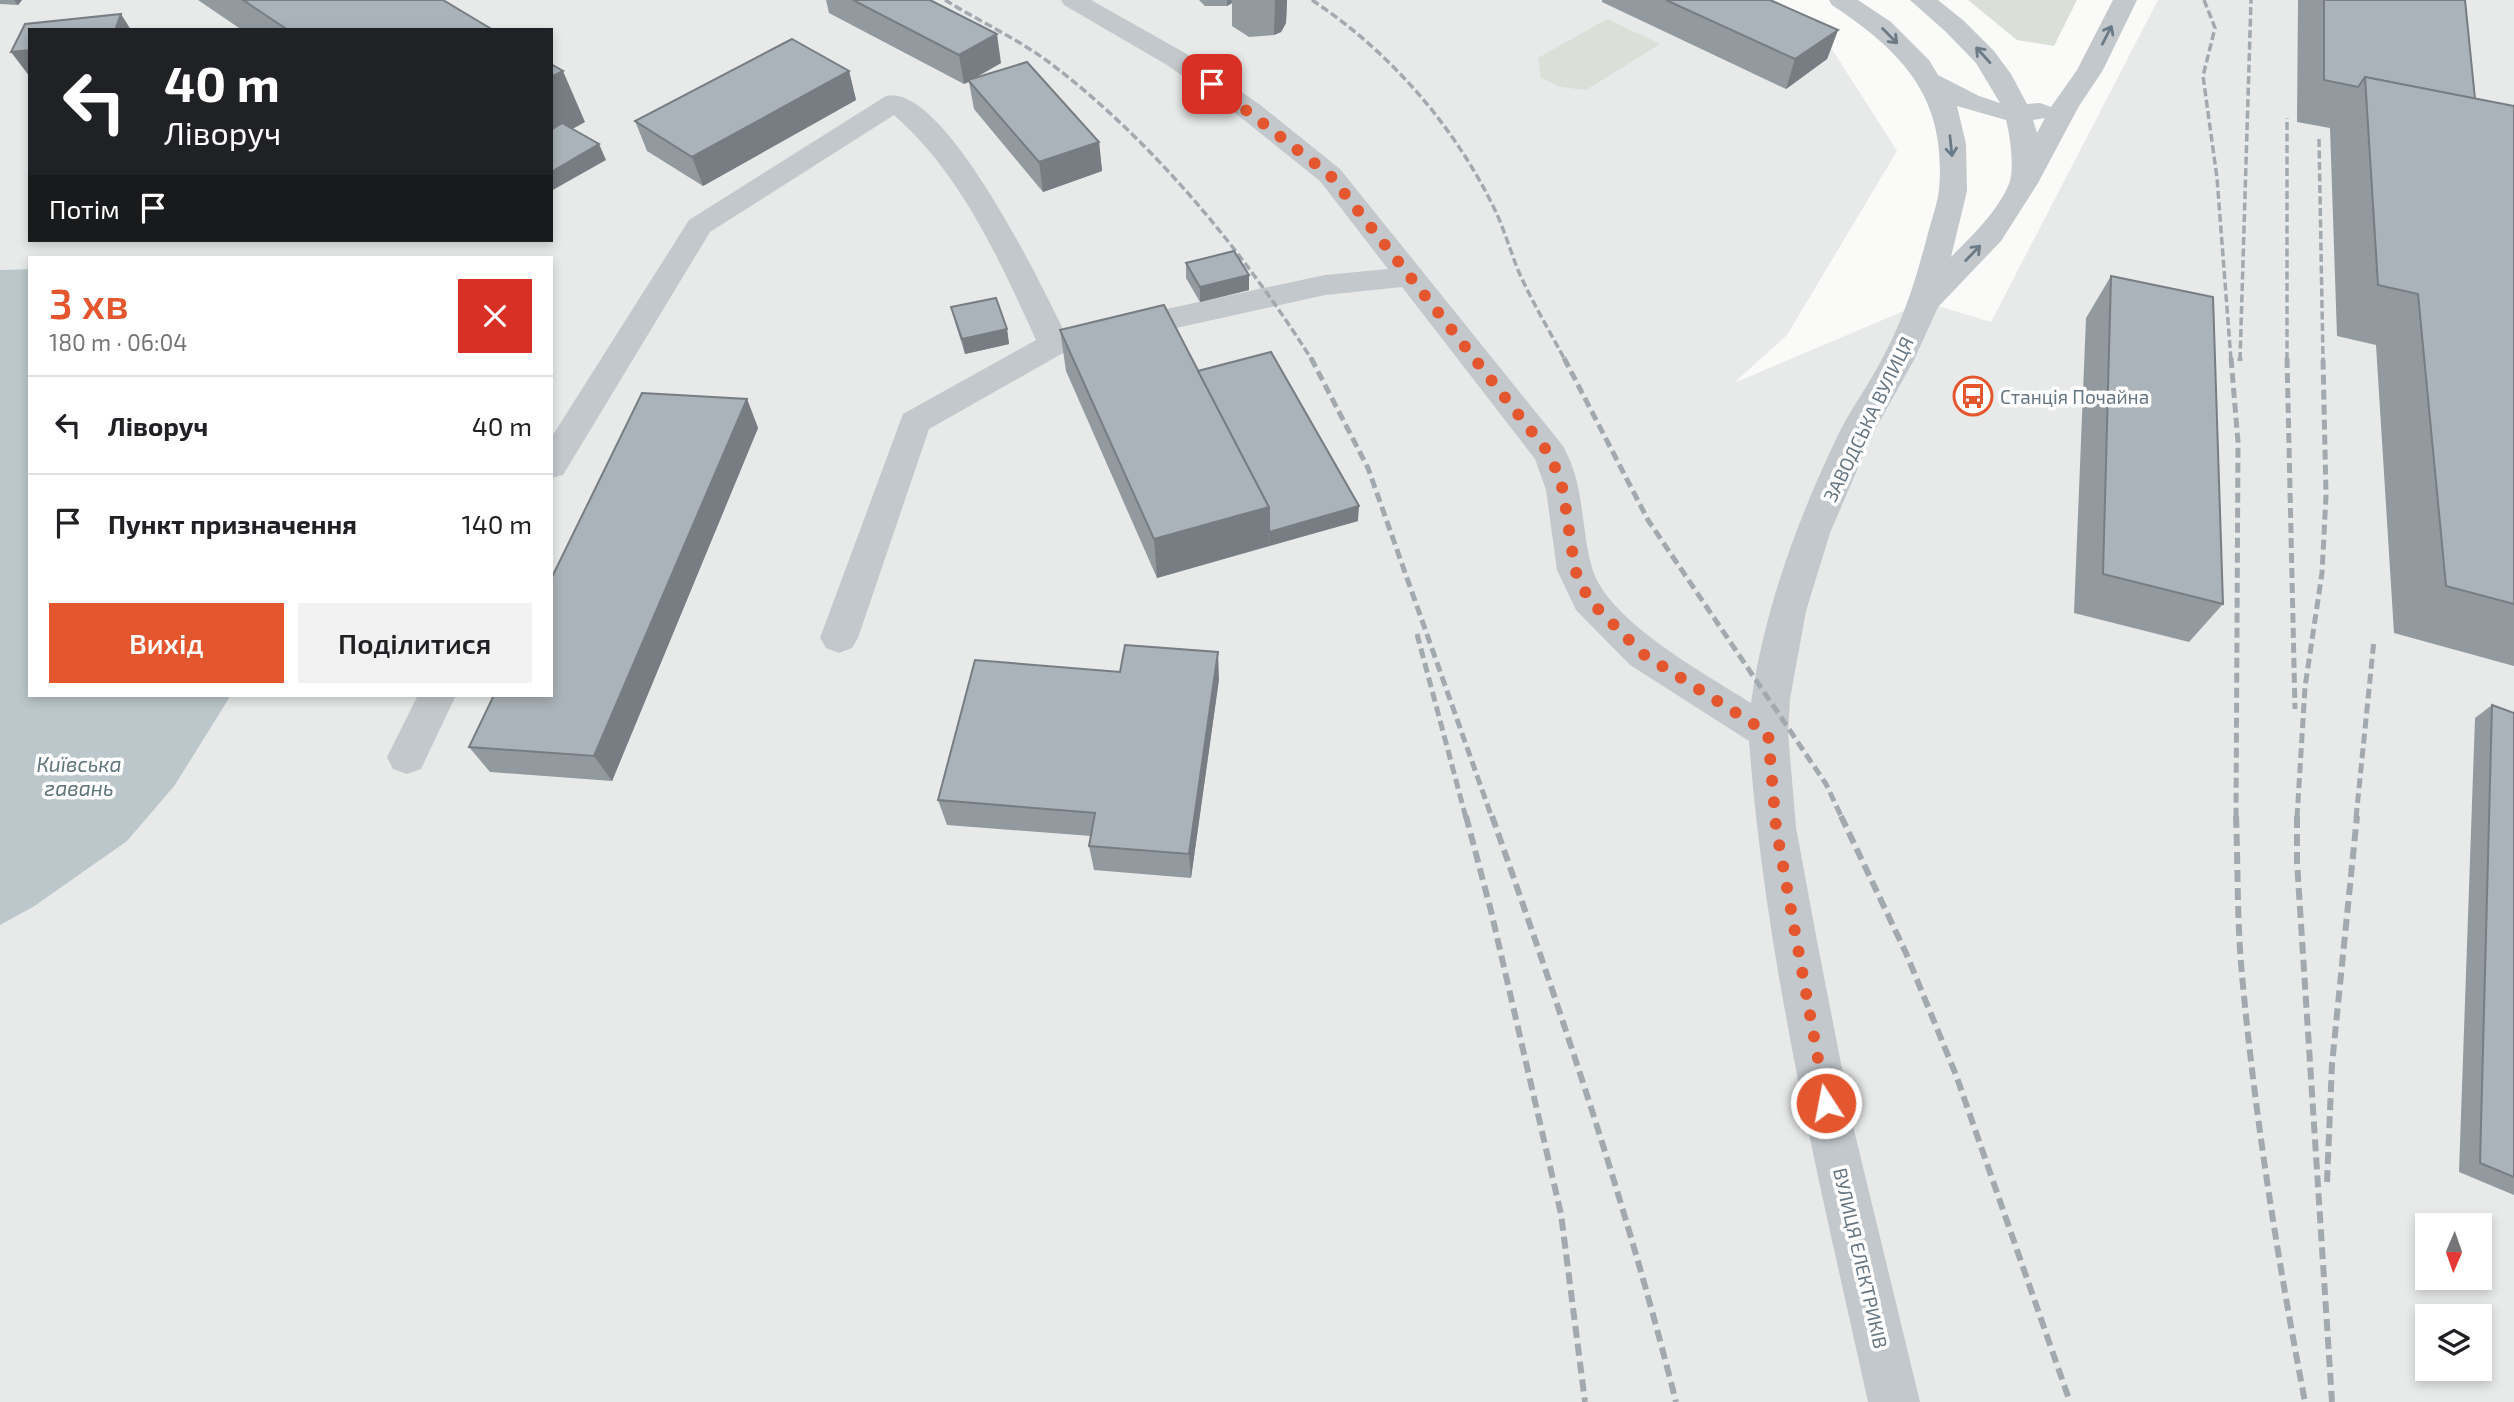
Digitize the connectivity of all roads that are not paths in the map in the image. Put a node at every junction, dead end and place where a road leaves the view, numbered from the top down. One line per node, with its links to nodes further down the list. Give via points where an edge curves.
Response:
1 (1073, 0): 9 (street, via 1176,59 1330,175)
2 (1842, 0): 5 (street, ЗАВОДСЬКА ВУЛИЦЯ, one-way to 5, via 1882,27)
3 (1922, 0): 7 (street, one-way to 3, via 1994,68)
4 (2125, 0): 6 (street, ЗАВОДСЬКА ВУЛИЦЯ, one-way to 4, via 2090,70)
5 (1931, 81): 7 (street, via 1958,99); 10 (street, ЗАВОДСЬКА ВУЛИЦЯ, one-way to 10, via 1944,107 1952,144 1953,191)
6 (2064, 106): 7 (street); 8 (street, ЗАВОДСЬКА ВУЛИЦЯ)
7 (2018, 113): 8 (street, via 2024,135)
8 (2024, 183): 10 (street, ЗАВОДСЬКА ВУЛИЦЯ, one-way to 8, via 1991,234)
9 (1409, 276): 11 (street, via 1325,285); 15 (street, via 1551,456 1563,490 1575,570 1589,600 1643,654)
10 (1925, 302): 15 (street, ЗАВОДСЬКА ВУЛИЦЯ, via 1856,435 1812,533 1788,611)
11 (1054, 344): 12 (street, via 980,197 930,132 896,102 699,226); 13 (street, via 915,422)
12 (553, 463)
13 (839, 638)
14 (436, 697): 16 (street)
15 (1770, 716): 17 (street, ВУЛИЦЯ ЕЛЕКТРИКІВ, via 1776,827 1795,941 1831,1130)
16 (407, 757)
17 (1894, 1402)

